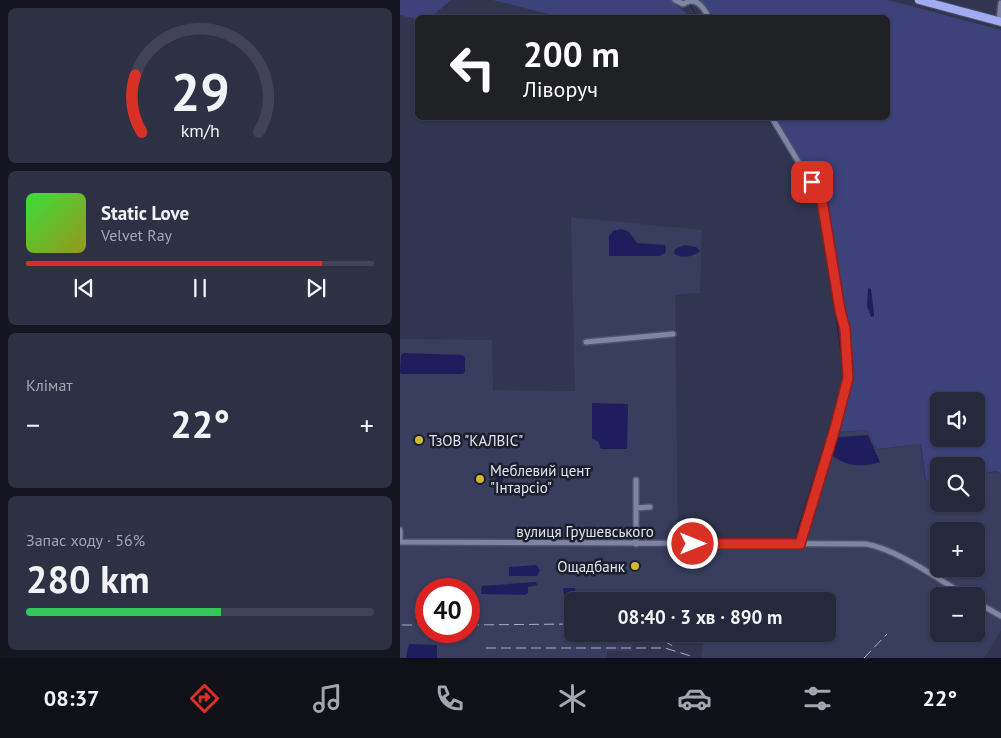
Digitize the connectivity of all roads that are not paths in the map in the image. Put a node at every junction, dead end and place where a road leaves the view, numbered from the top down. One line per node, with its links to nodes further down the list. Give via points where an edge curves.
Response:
1 (676, 0): 4 (street, via 683,4 695,1)
2 (920, 0): 5 (highway)
3 (1001, 3): 5 (street)
4 (708, 15)
5 (1000, 22)
6 (773, 120): 15 (street, via 822,201 844,324 848,372 848,383)
7 (673, 334): 8 (street)
8 (586, 342)
9 (636, 480): 11 (street)
10 (650, 507): 11 (street)
11 (636, 508): 14 (street)
12 (400, 530): 13 (street)
13 (400, 542): 14 (street, вулиця Грушевського)
14 (636, 544): 15 (street, вулиця Грушевського)
15 (800, 544): 16 (street, вулиця Грушевського, via 875,546)
16 (952, 587)
17 (985, 607): 18 (street)
18 (1001, 616)

